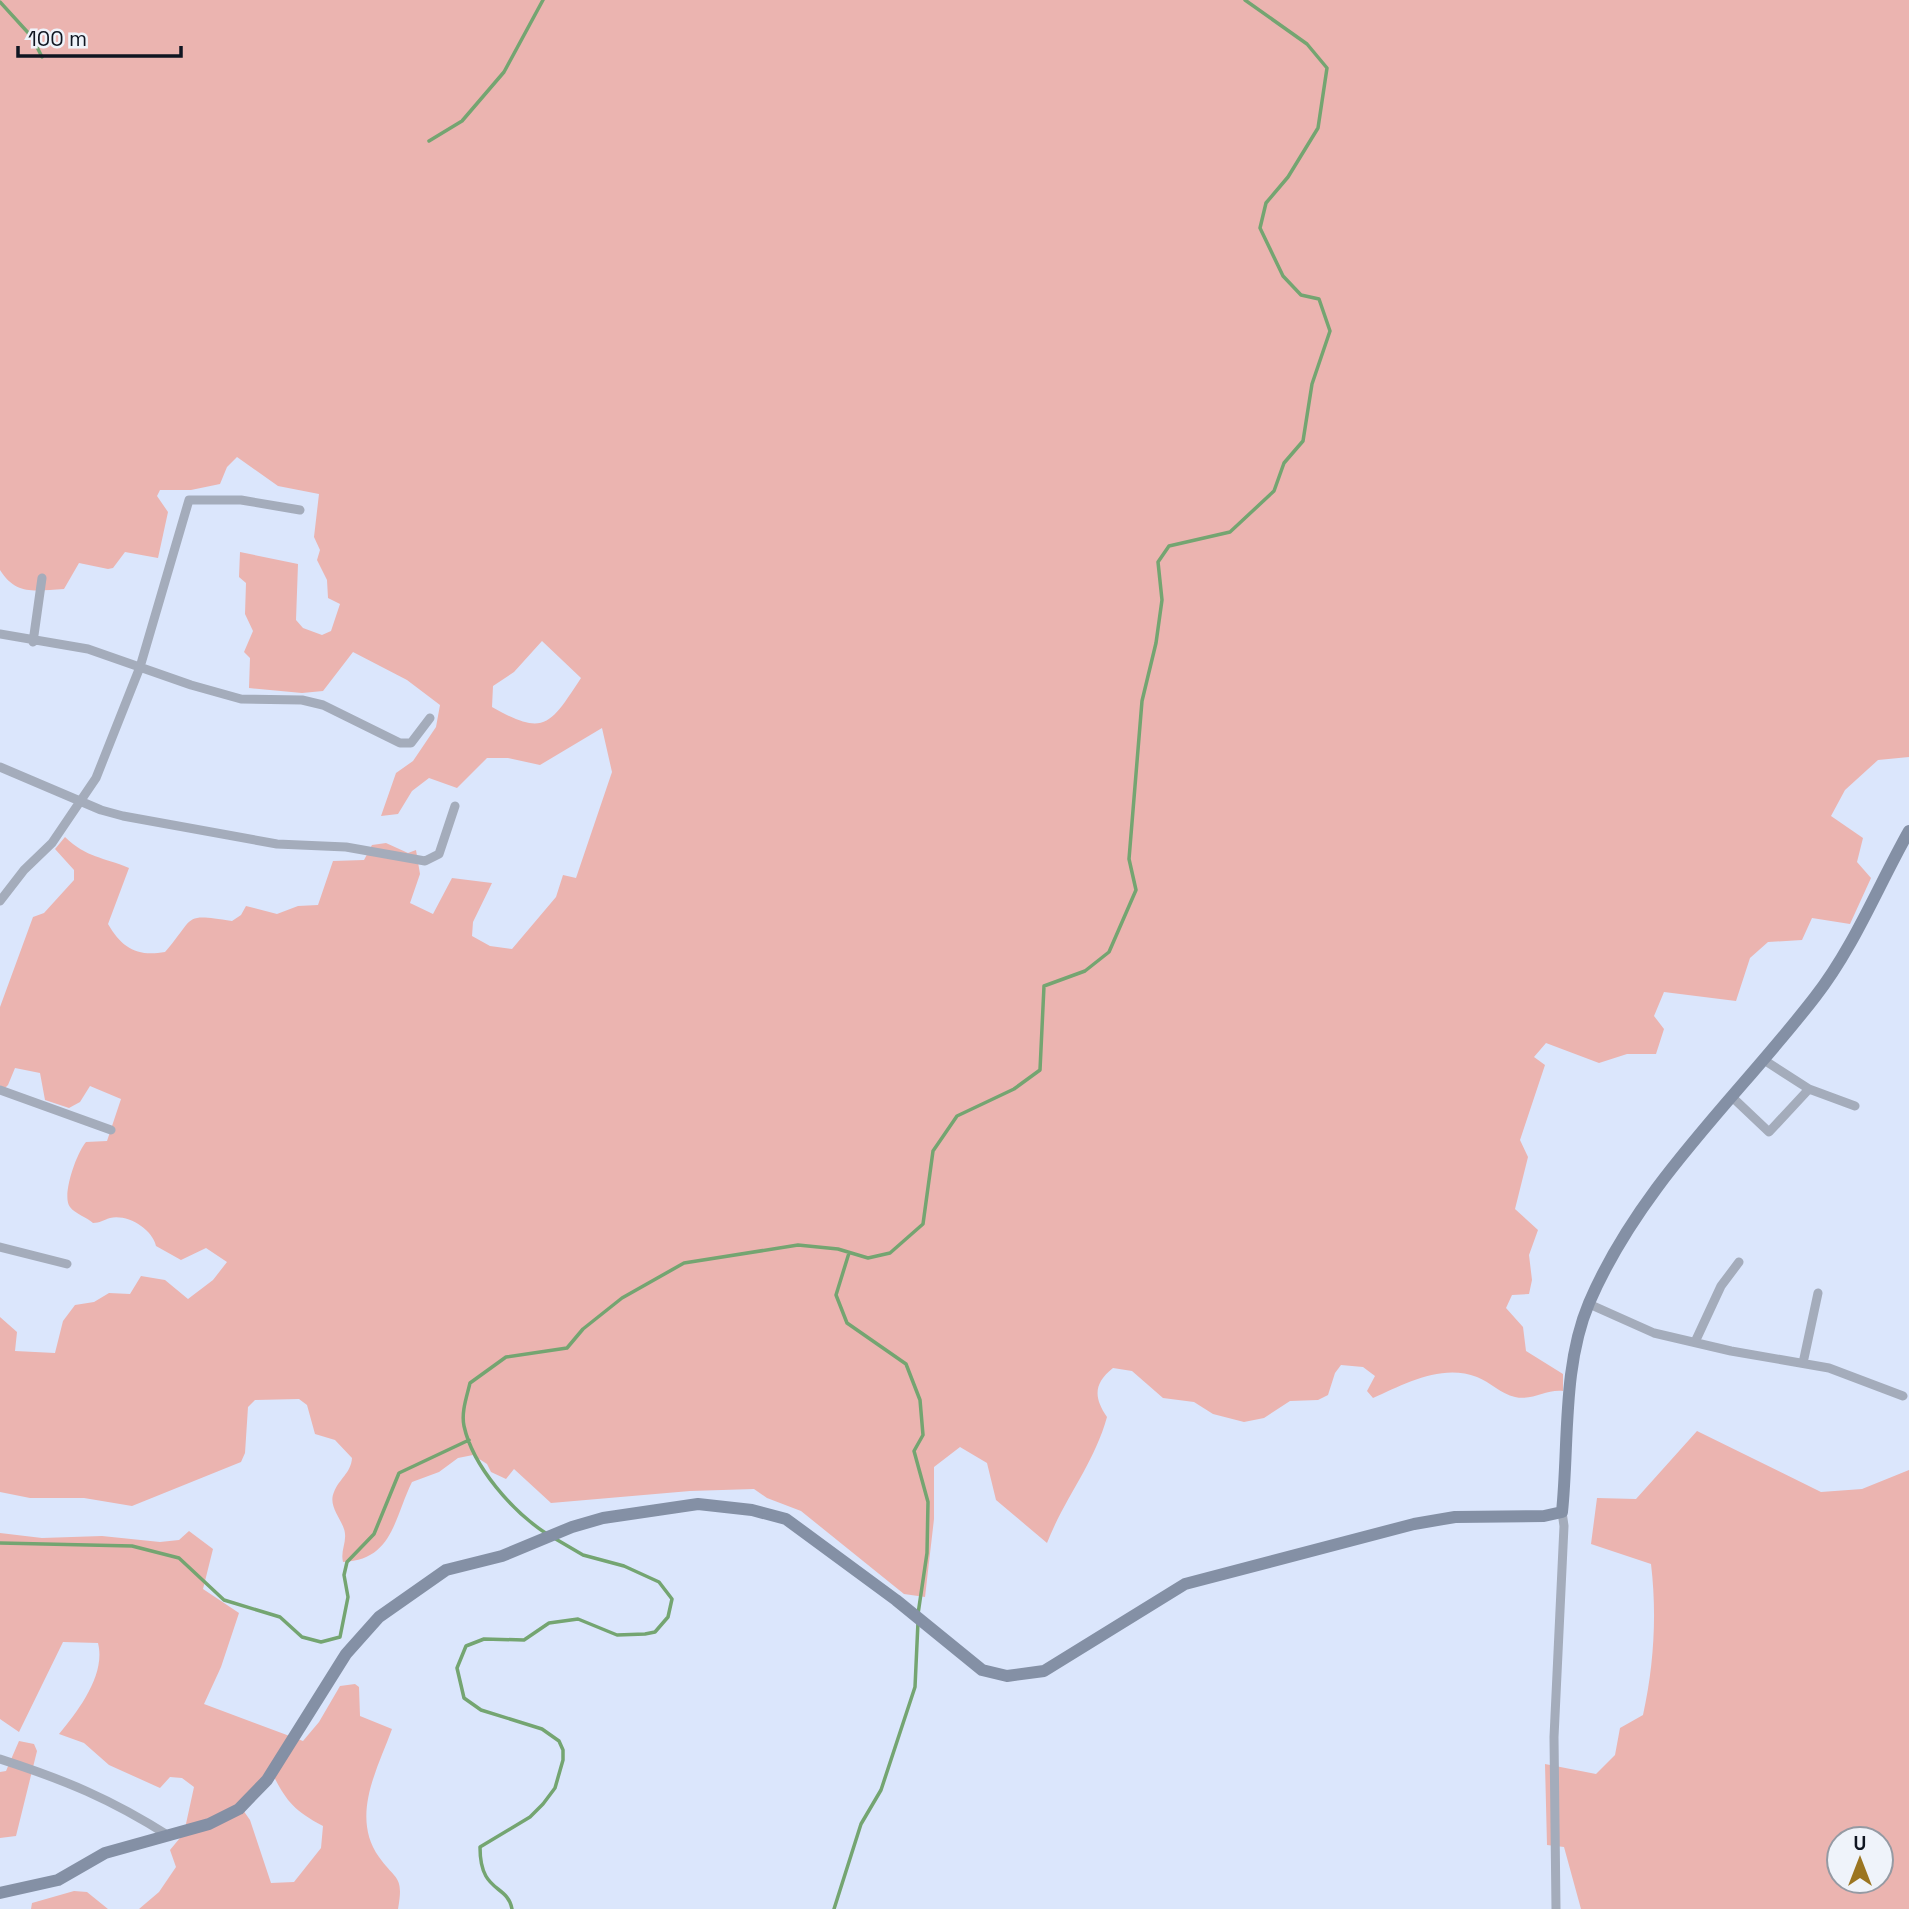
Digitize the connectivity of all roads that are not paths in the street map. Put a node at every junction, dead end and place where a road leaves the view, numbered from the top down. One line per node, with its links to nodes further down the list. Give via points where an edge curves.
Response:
1 (300, 510): 5 (street, via 241,500 190,500)
2 (42, 578): 4 (street)
3 (0, 634): 4 (street)
4 (33, 642): 5 (street, via 88,649)
5 (140, 667): 6 (street, via 241,698 323,705 406,744 416,739); 8 (street)
6 (430, 718)
7 (0, 767): 8 (street)
8 (82, 802): 9 (street, via 122,816 277,844 346,847 425,861 439,855); 11 (street)
9 (455, 806)
10 (1909, 831): 12 (main road, via 1855,934 1817,994)
11 (0, 901)
12 (1764, 1060): 13 (street); 15 (main road)
13 (1810, 1089): 15 (street, via 1769,1132); 16 (street)
14 (0, 1090): 17 (street)
15 (1731, 1096): 22 (main road, via 1629,1228)
16 (1855, 1106)
17 (111, 1130)
18 (0, 1247): 20 (street)
19 (1739, 1262): 23 (street, via 1721,1286)
20 (68, 1264)
21 (1818, 1293): 24 (street)
22 (1589, 1304): 23 (street, via 1654,1333); 26 (main road, via 1574,1366)
23 (1695, 1342): 24 (street)
24 (1803, 1363): 25 (street)
25 (1903, 1396)
26 (1562, 1512): 28 (main road, via 1455,1517 1414,1524 1185,1584 1044,1671 1007,1676 982,1670 786,1519 698,1504 630,1512 446,1570 379,1617 346,1654 252,1799 209,1824); 30 (street, via 1554,1737)
27 (0, 1759): 28 (street, via 73,1783)
28 (169, 1836): 29 (main road, via 105,1853 58,1880)
29 (0, 1893)
30 (1556, 1909)

